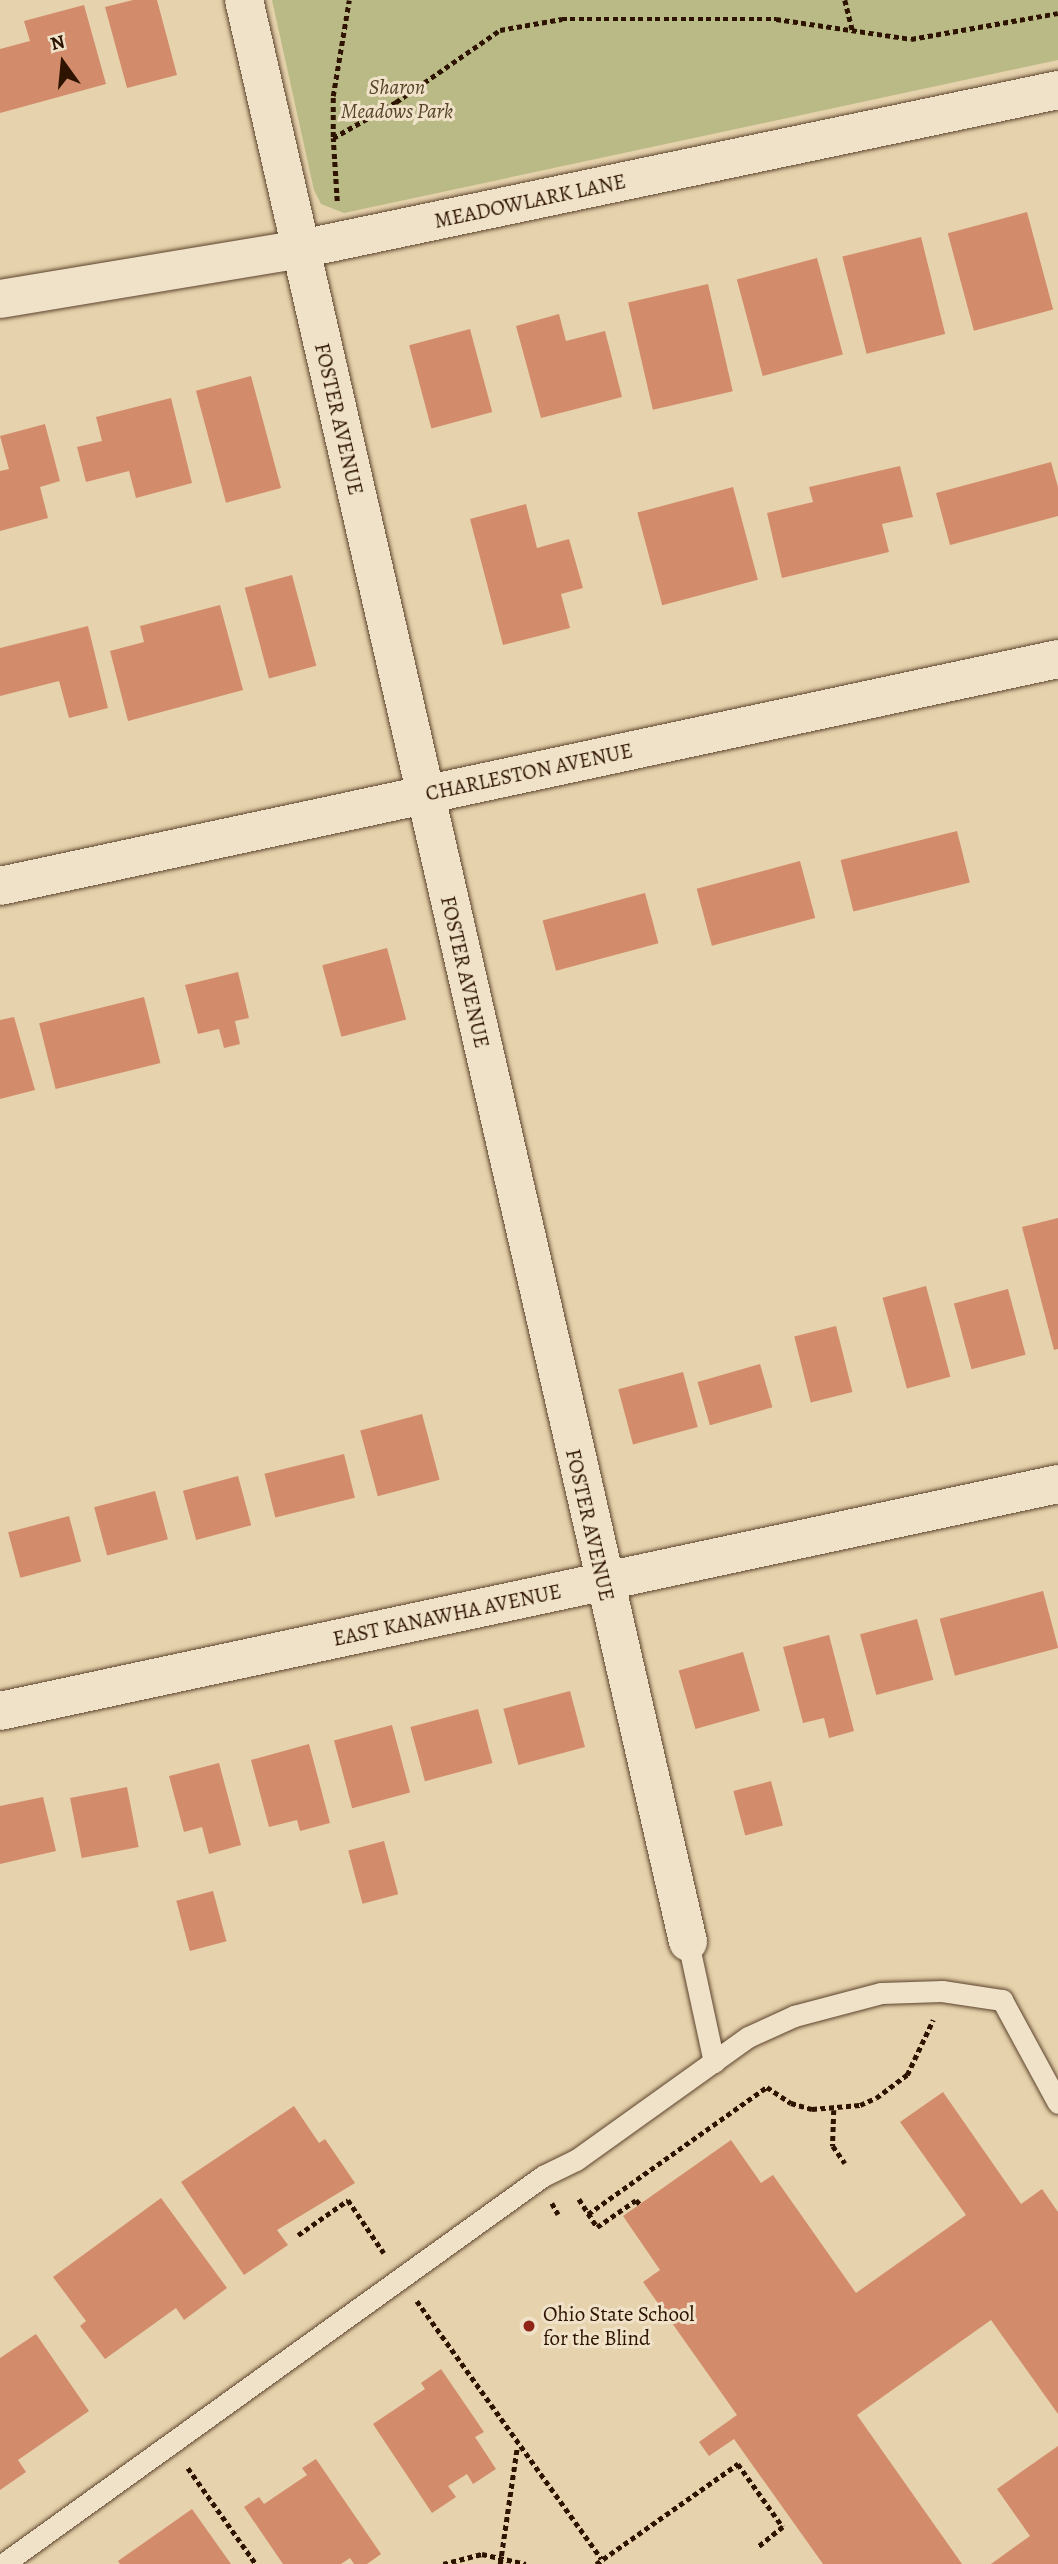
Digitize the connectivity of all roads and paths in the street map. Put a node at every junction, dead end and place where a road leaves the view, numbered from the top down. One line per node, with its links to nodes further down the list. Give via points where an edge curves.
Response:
1 (244, 0): 8 (street, FOSTER AVENUE)
2 (348, 0): 7 (path, via 333,96)
3 (845, 0): 5 (path)
4 (1058, 13): 5 (path, via 911,39)
5 (853, 32): 7 (path, via 776,19 531,22 482,40 396,102)
6 (1058, 90): 8 (street, MEADOWLARK LANE)
7 (333, 138): 8 (path, via 331,164 338,199)
8 (301, 249): 9 (street, MEADOWLARK LANE); 11 (street, FOSTER AVENUE)
9 (0, 299)
10 (1058, 659): 11 (street, CHARLESTON AVENUE)
11 (425, 795): 12 (street, CHARLESTON AVENUE); 14 (street, FOSTER AVENUE)
12 (0, 886)
13 (1058, 1484): 14 (street, EAST KANAWHA AVENUE)
14 (603, 1582): 15 (street, EAST KANAWHA AVENUE); 16 (street, FOSTER AVENUE)
15 (0, 1711)
16 (688, 1942): 18 (lane)
17 (926, 2040): 20 (path, via 908,2075 891,2088 860,2105)
18 (714, 2062): 19 (lane, via 748,2037 852,1998 918,1991 971,1994 1002,2000); 33 (lane, via 576,2160 543,2176)
19 (1058, 2103)
20 (834, 2109): 21 (path, via 833,2146); 24 (path, via 791,2103 767,2087)
21 (845, 2163)
22 (579, 2199): 24 (path)
23 (640, 2204): 24 (path, via 636,2200 597,2227)
24 (588, 2214)
25 (298, 2235): 26 (path, via 348,2200)
26 (388, 2260)
27 (414, 2297): 28 (path)
28 (517, 2446): 31 (path); 32 (path)
29 (183, 2462): 34 (path)
30 (758, 2547): 32 (path, via 783,2526 738,2464)
31 (501, 2555): 35 (path, via 472,2554); 36 (path); 37 (path)
32 (602, 2559): 38 (path)
33 (3, 2564)
34 (256, 2564)
35 (443, 2564)
36 (500, 2564)
37 (526, 2564)
38 (596, 2564)

